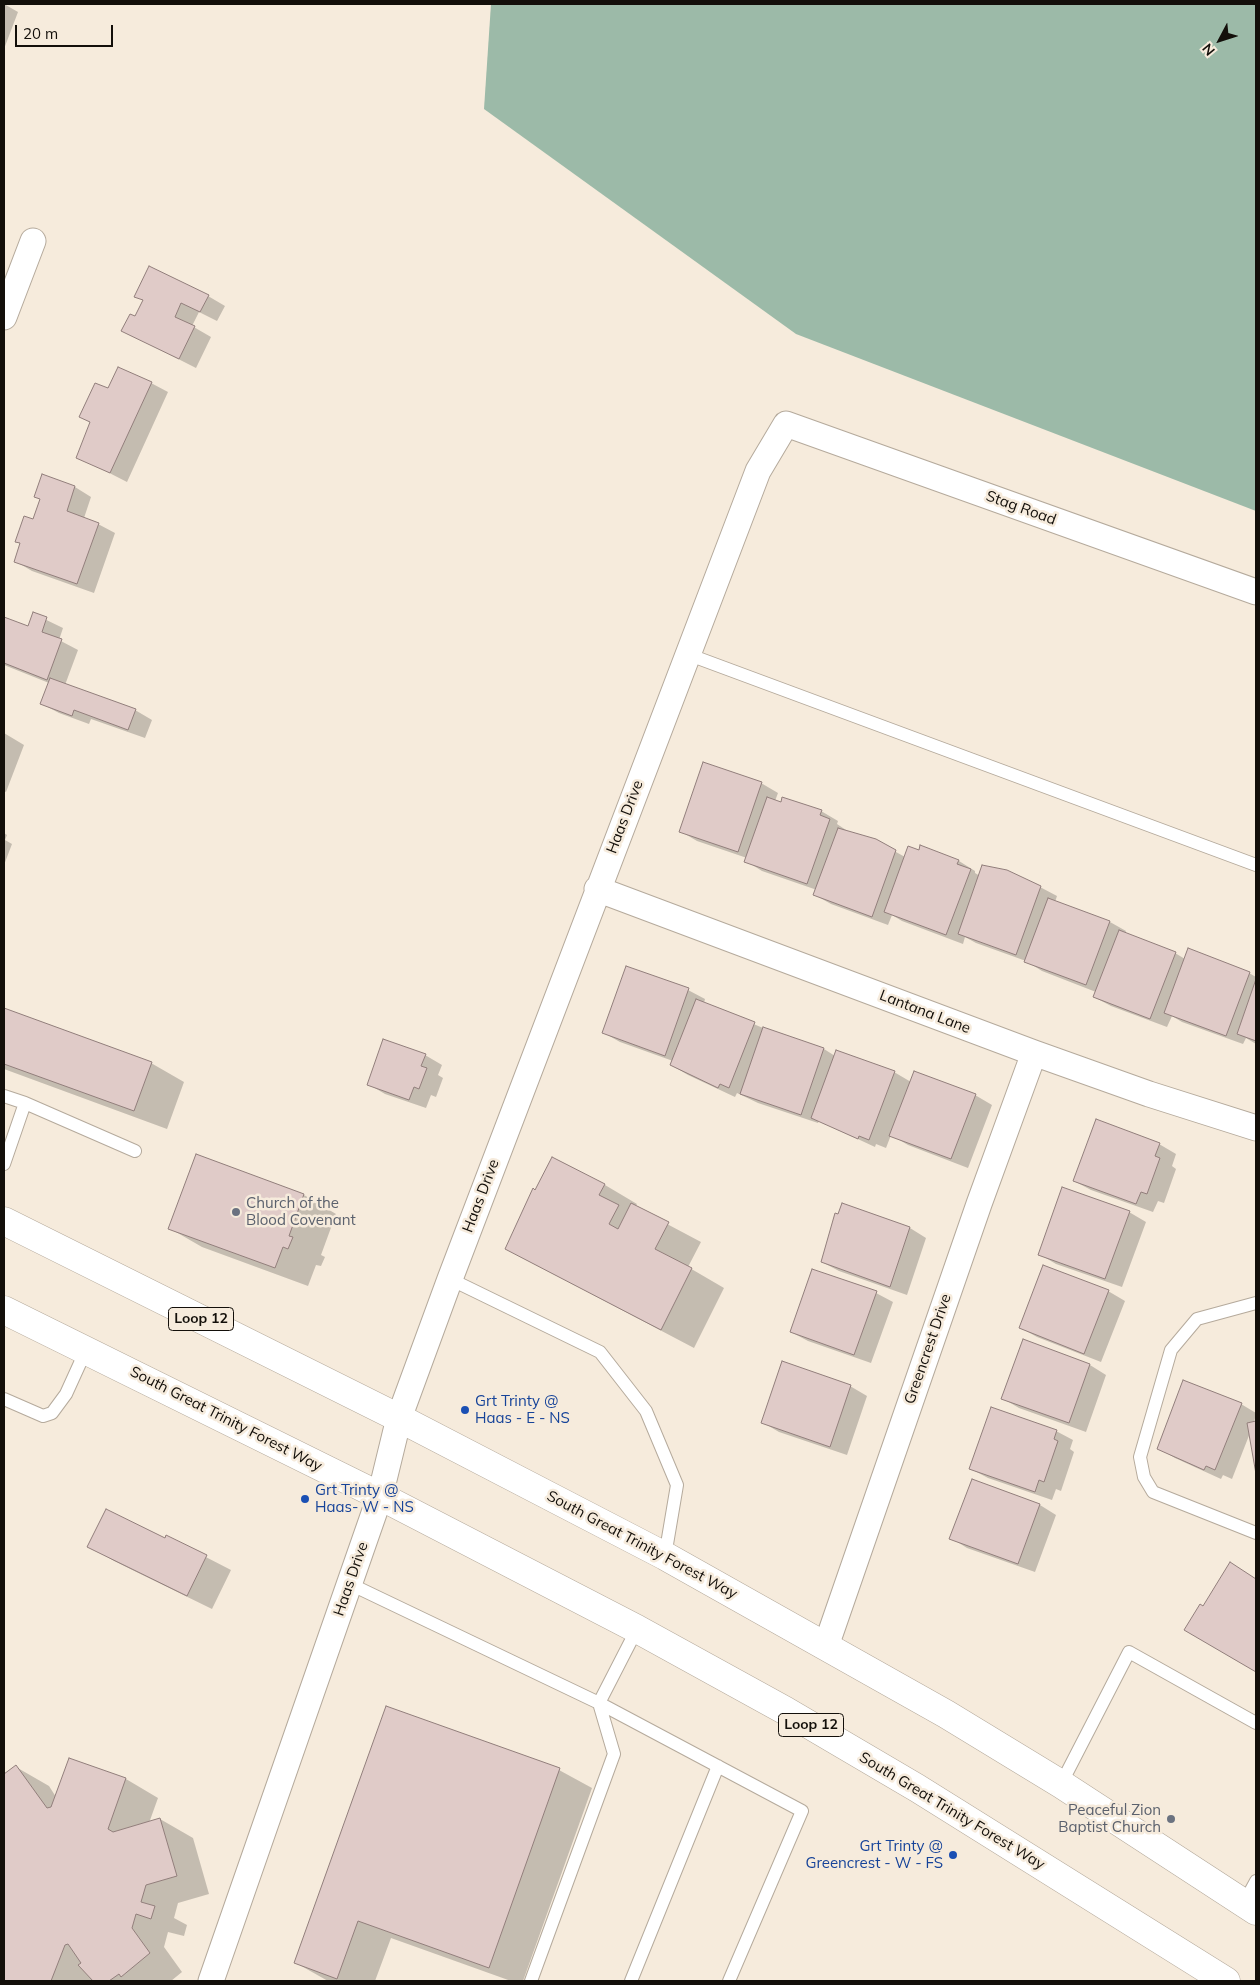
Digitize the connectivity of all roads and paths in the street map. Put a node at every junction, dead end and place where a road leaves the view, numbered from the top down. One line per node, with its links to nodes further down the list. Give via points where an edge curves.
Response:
1 (33, 241): 2 (street)
2 (4, 317)
3 (786, 424): 4 (street, Stag Road); 5 (street, Haas Drive, via 758,471)
4 (1256, 592)
5 (687, 654): 6 (lane); 7 (street, Haas Drive)
6 (1256, 865)
7 (597, 889): 8 (street, Lantana Lane); 15 (street, Haas Drive)
8 (1034, 1053): 11 (street, Lantana Lane); 26 (street, Greencrest Drive)
9 (4, 1096): 10 (lane)
10 (25, 1103): 12 (lane); 13 (lane)
11 (1256, 1128)
12 (135, 1151)
13 (4, 1164)
14 (4, 1221): 20 (main road, South Great Trinity Forest Way / Loop 12)
15 (450, 1279): 20 (street, Haas Drive); 23 (lane, via 600,1352 646,1411 677,1485)
16 (1256, 1303): 22 (lane, via 1197,1319 1171,1350 1140,1456 1144,1477 1153,1492)
17 (4, 1310): 18 (main road, South Great Trinity Forest Way / Loop 12)
18 (86, 1350): 19 (lane, via 66,1394 52,1413 43,1416); 21 (main road, South Great Trinity Forest Way / Loop 12)
19 (4, 1398)
20 (399, 1418): 21 (street, Haas Drive); 23 (main road, South Great Trinity Forest Way / Loop 12)
21 (380, 1496): 24 (street, Haas Drive); 25 (main road, South Great Trinity Forest Way / Loop 12)
22 (1256, 1533)
23 (665, 1556): 26 (main road, South Great Trinity Forest Way / Loop 12)
24 (350, 1584): 27 (lane); 33 (street, Haas Drive)
25 (637, 1629): 27 (lane); 32 (main road, South Great Trinity Forest Way / Loop 12, via 908,1783)
26 (826, 1646): 30 (main road, South Great Trinity Forest Way / Loop 12)
27 (599, 1703): 29 (lane); 34 (lane, via 614,1754)
28 (1256, 1723): 30 (lane, via 1130,1652)
29 (718, 1766): 35 (lane); 36 (lane, via 802,1811)
30 (1061, 1784): 31 (main road, South Great Trinity Forest Way / Loop 12)
31 (1252, 1898)
32 (1213, 1977)
33 (211, 1981)
34 (531, 1981)
35 (631, 1981)
36 (729, 1981)

